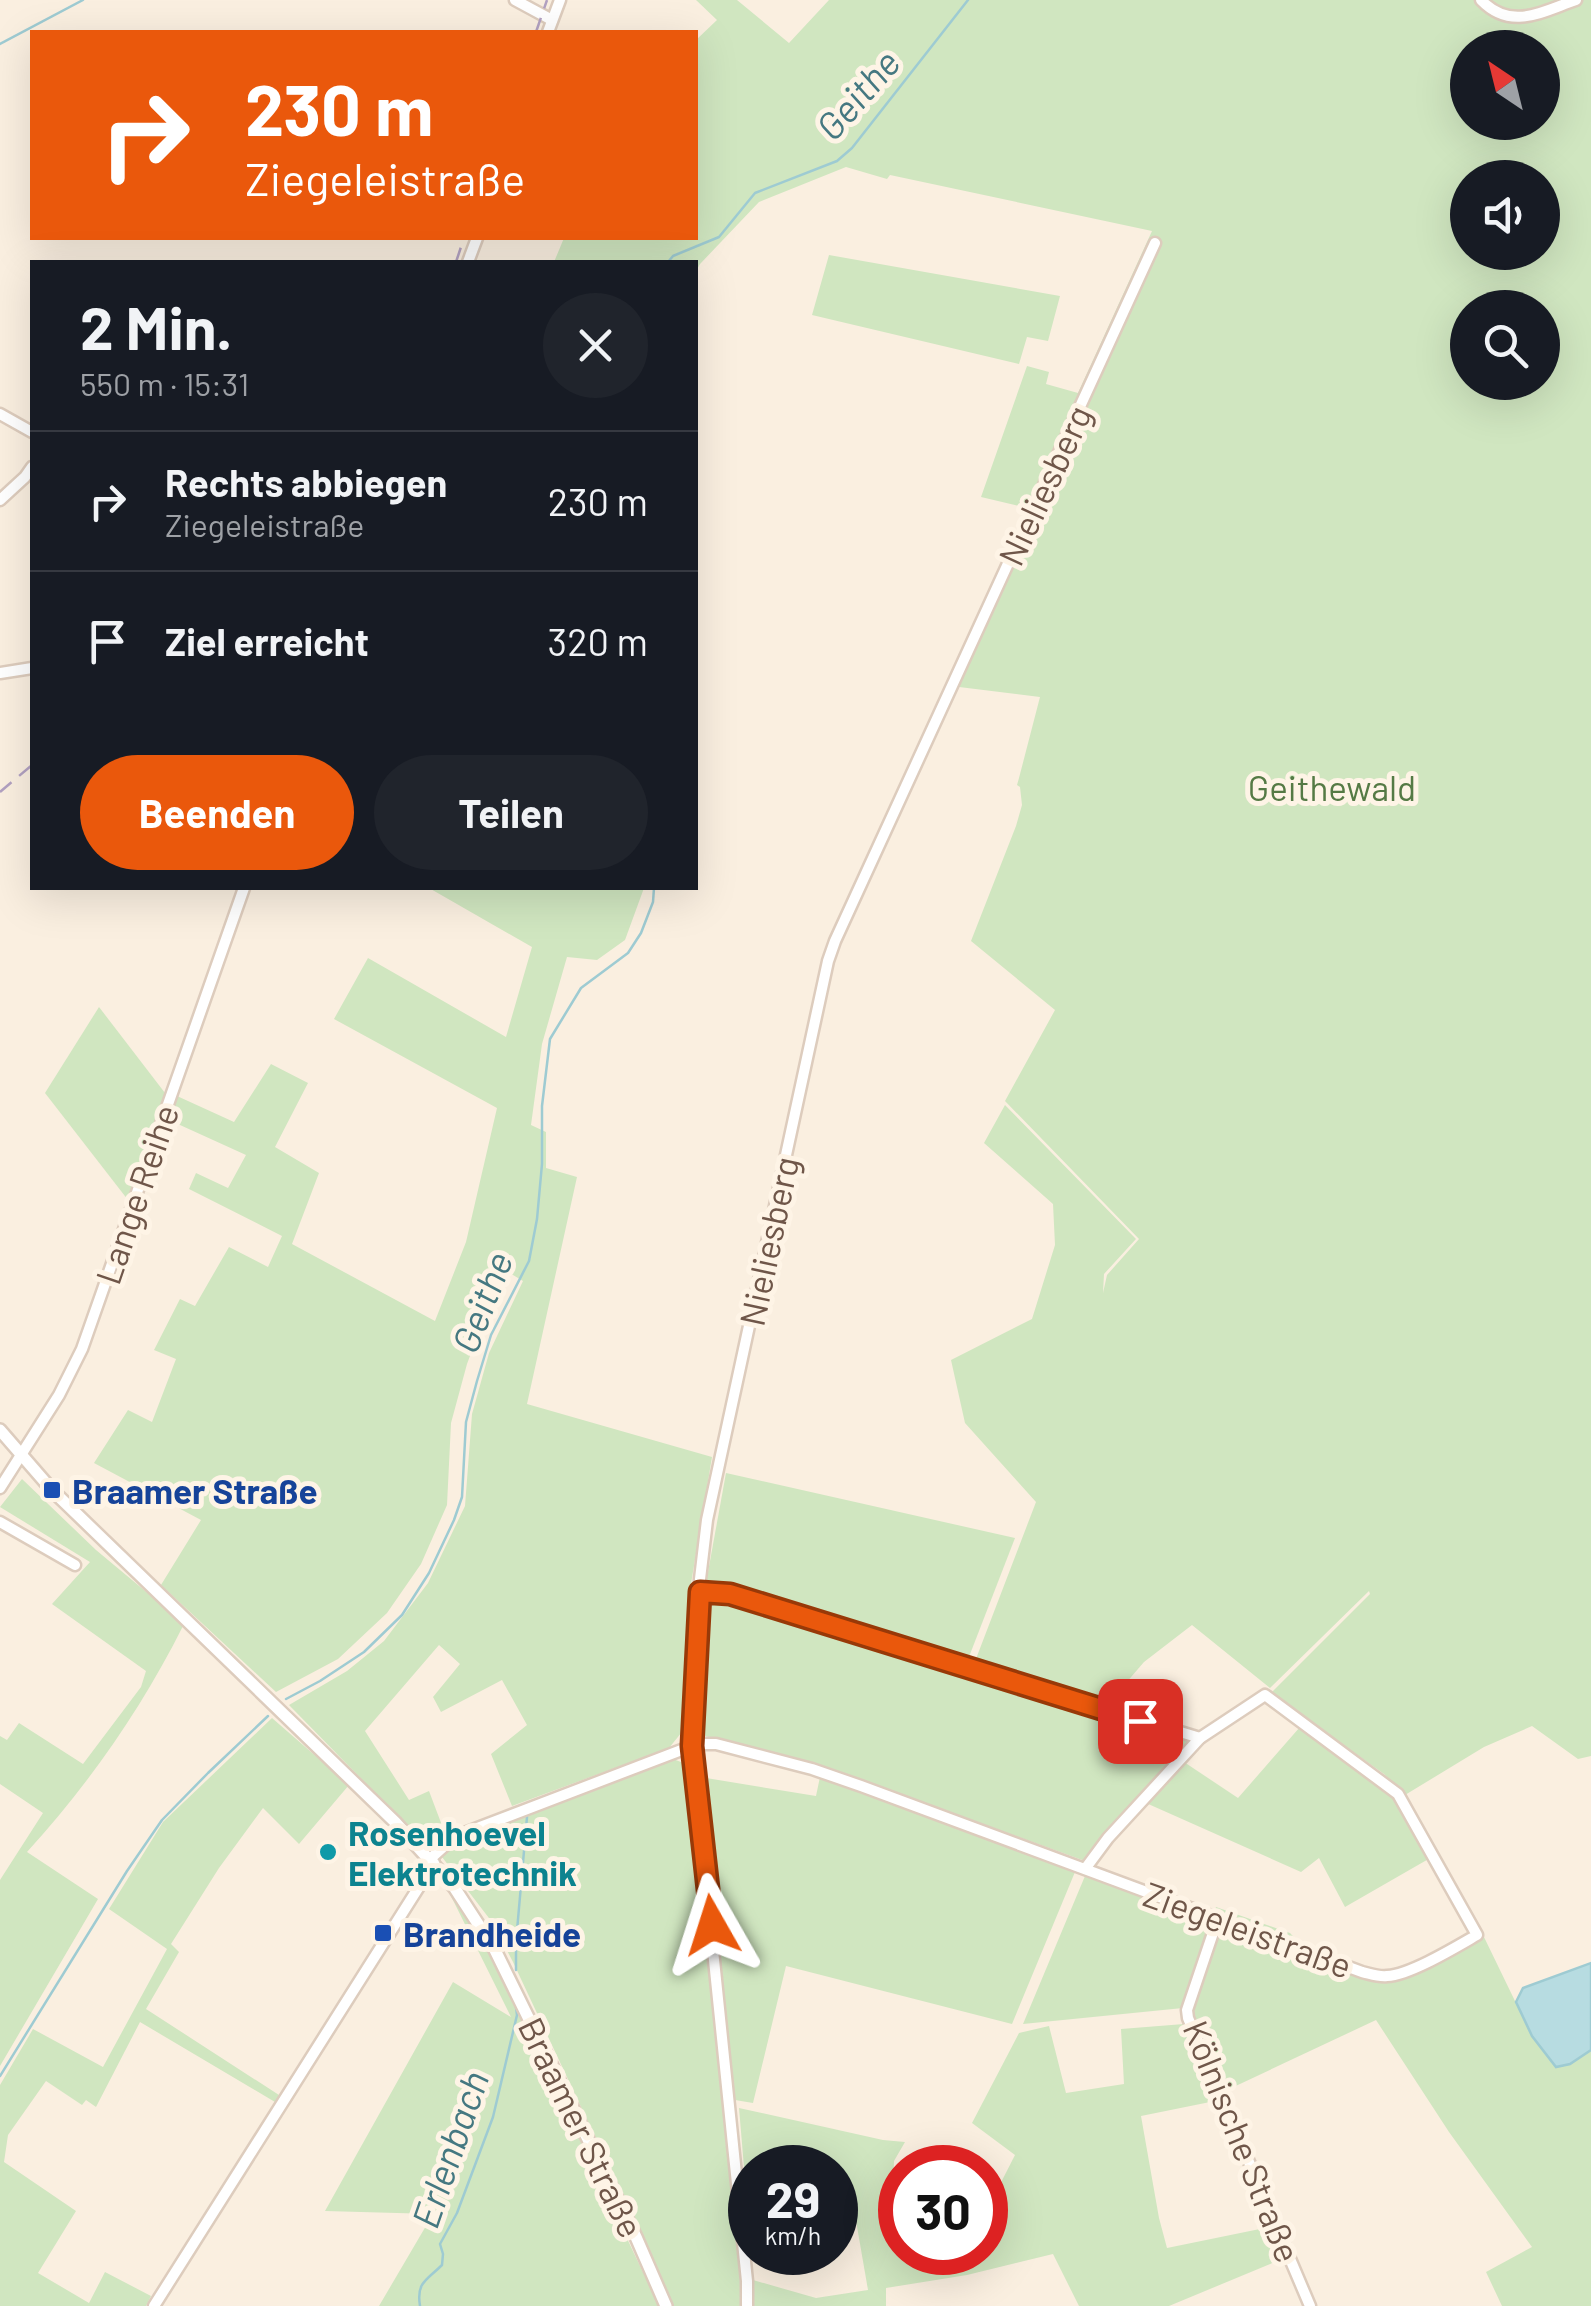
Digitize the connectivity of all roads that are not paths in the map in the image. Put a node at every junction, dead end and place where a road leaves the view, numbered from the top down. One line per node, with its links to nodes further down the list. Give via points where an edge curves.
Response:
1 (515, 0): 5 (street)
2 (560, 0): 5 (street)
3 (1481, 0): 4 (street, via 1515,19)
4 (1576, 0)
5 (552, 20): 6 (street)
6 (549, 30)
7 (1155, 244): 20 (street, Nieliesberg, via 828,961 707,1520)
8 (0, 414): 9 (street)
9 (30, 431)
10 (30, 470): 11 (street)
11 (0, 500)
12 (30, 668): 13 (street)
13 (0, 673)
14 (243, 890): 16 (street, Lange Reihe, via 82,1349)
15 (0, 1430): 16 (street, Braamer Straße)
16 (21, 1456): 17 (street, Lange Reihe); 23 (street, Braamer Straße)
17 (0, 1488)
18 (0, 1522): 19 (street)
19 (75, 1565)
20 (700, 1592): 21 (street, via 730,1594); 22 (street, Nieliesberg)
21 (1200, 1738): 24 (street, Ziegeleistraße); 25 (street, Ziegeleistraße, via 1265,1694 1398,1794 1478,1935 1412,1969 1379,1976)
22 (692, 1746): 23 (street, via 467,1832); 24 (street, Ziegeleistraße, via 716,1744 812,1769); 28 (street, Nieliesberg)
23 (432, 1861): 26 (street); 27 (street, Braamer Straße, via 496,1950)
24 (1085, 1869): 25 (street, Ziegeleistraße)
25 (1218, 1918): 29 (street, Kölnische Straße, via 1188,2018)
26 (154, 2306)
27 (666, 2306)
28 (746, 2306)
29 (1310, 2306)

